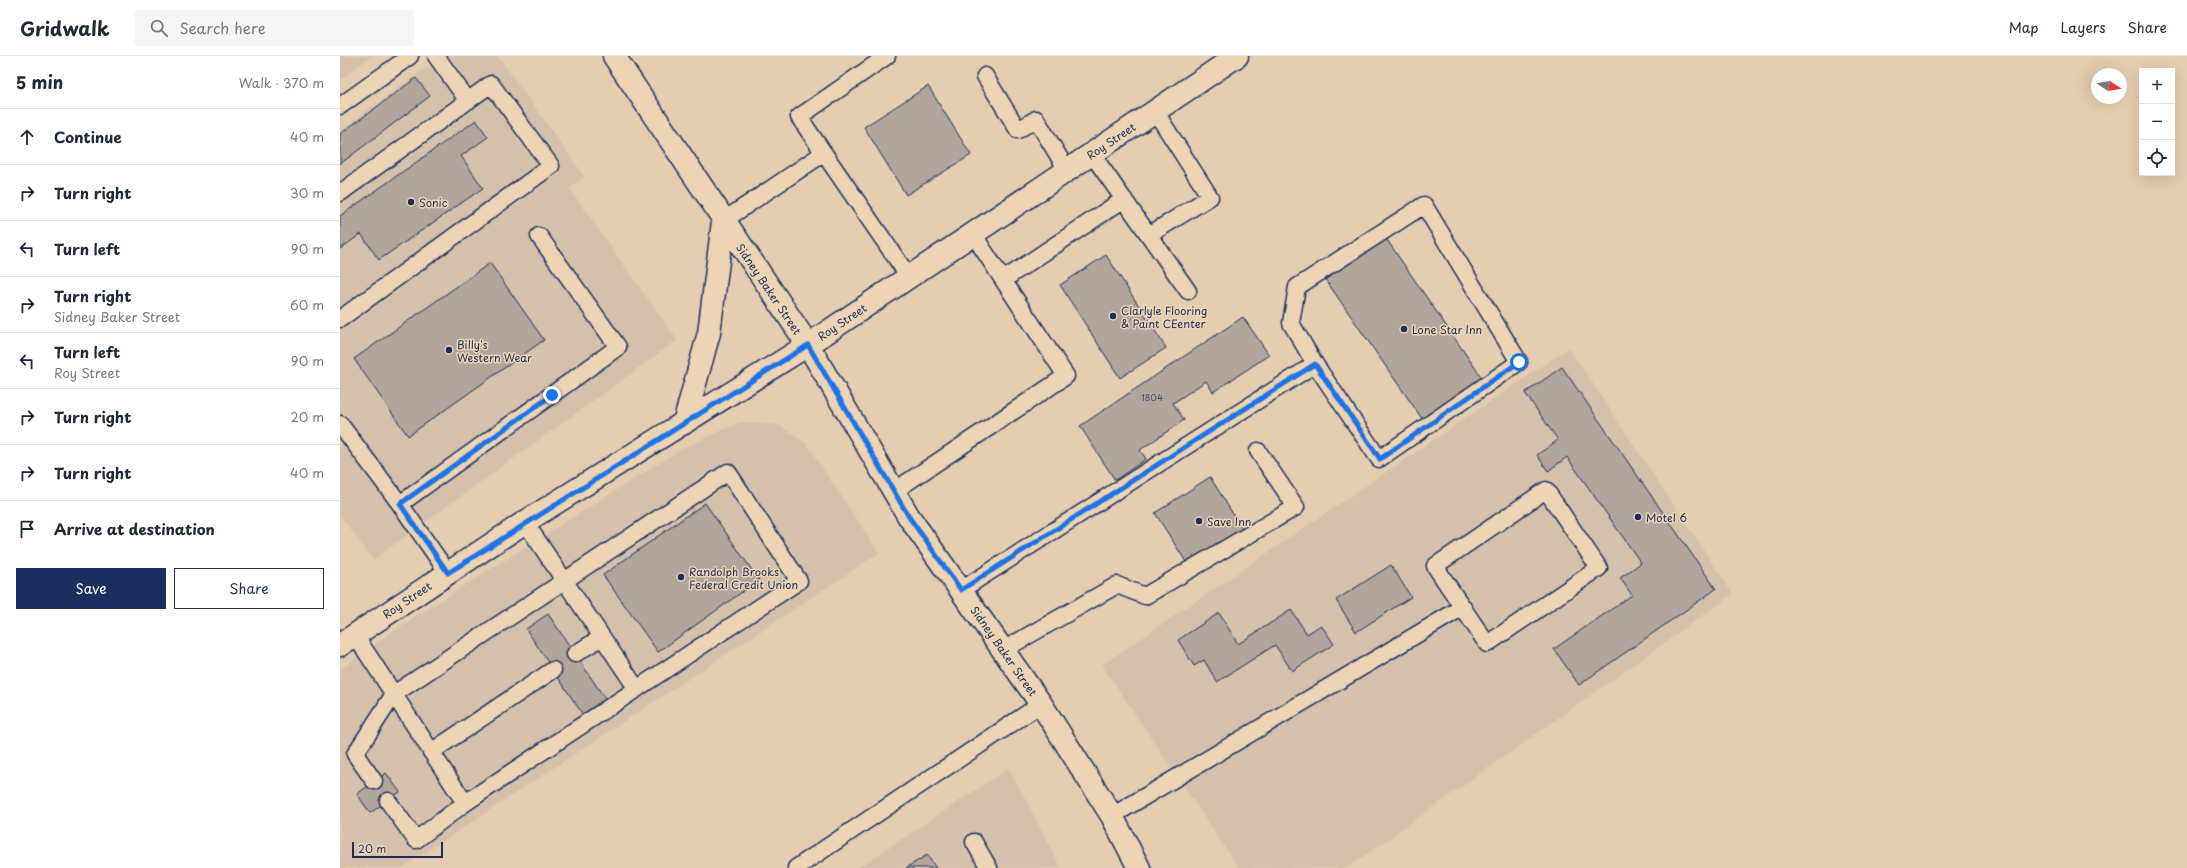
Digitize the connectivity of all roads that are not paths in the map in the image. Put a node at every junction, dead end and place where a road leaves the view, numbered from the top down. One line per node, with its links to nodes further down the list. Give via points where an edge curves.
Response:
1 (410, 56): 8 (lane)
2 (436, 56): 7 (lane)
3 (614, 56): 15 (main road, Sidney Baker Street)
4 (887, 56): 10 (lane, via 799,117)
5 (1237, 56): 9 (main road, Roy Street)
6 (985, 76): 12 (lane, via 1018,130 1036,119)
7 (468, 101): 13 (lane); 22 (lane, via 491,84 551,166)
8 (340, 106)
9 (1155, 111): 11 (main road, Roy Street); 17 (lane, via 1210,197)
10 (824, 154): 15 (lane); 19 (lane)
11 (1092, 154): 12 (main road, Roy Street); 14 (lane)
12 (1067, 170): 16 (main road, Roy Street)
13 (340, 194)
14 (1124, 199): 17 (lane); 20 (lane)
15 (723, 221): 23 (main road, Sidney Baker Street); 25 (main road, via 709,333)
16 (973, 234): 19 (main road, Roy Street); 20 (lane)
17 (1150, 235): 21 (lane)
18 (539, 236): 29 (lane, via 618,347)
19 (909, 277): 23 (main road, Roy Street)
20 (1003, 280): 28 (lane, via 1066,376)
21 (1188, 291)
22 (340, 319)
23 (808, 345): 25 (main road, Roy Street); 28 (main road, Sidney Baker Street)
24 (1315, 364): 24 (lane, via 1380,459 1519,362 1424,205 1297,287 1290,323); 33 (lane)
25 (684, 423): 30 (main road, Roy Street)
26 (340, 424): 29 (lane)
27 (1258, 451): 37 (lane, via 1296,507 1145,596 1117,585)
28 (894, 491): 33 (main road, Sidney Baker Street, via 909,517)
29 (400, 504): 31 (lane)
30 (525, 522): 31 (main road, Roy Street); 32 (lane)
31 (448, 573): 36 (main road, Roy Street)
32 (564, 580): 35 (lane); 40 (lane, via 728,472 798,581); 41 (lane)
33 (961, 590): 37 (main road, Sidney Baker Street)
34 (1463, 607): 34 (lane, via 1487,644 1599,568 1546,490 1435,566); 47 (lane)
35 (602, 637): 38 (lane); 40 (lane)
36 (347, 640): 41 (lane)
37 (1003, 650): 42 (main road, Sidney Baker Street)
38 (575, 654)
39 (553, 670): 43 (lane)
40 (637, 688): 46 (lane)
41 (394, 694): 43 (lane); 44 (lane, via 355,754)
42 (1041, 704): 47 (main road, Sidney Baker Street); 49 (lane)
43 (432, 752): 46 (lane)
44 (374, 782)
45 (388, 801): 46 (lane, via 416,840)
46 (465, 803)
47 (1112, 816): 51 (main road, Sidney Baker Street)
48 (974, 842): 50 (lane)
49 (796, 868)
50 (989, 868)
51 (1139, 868)

